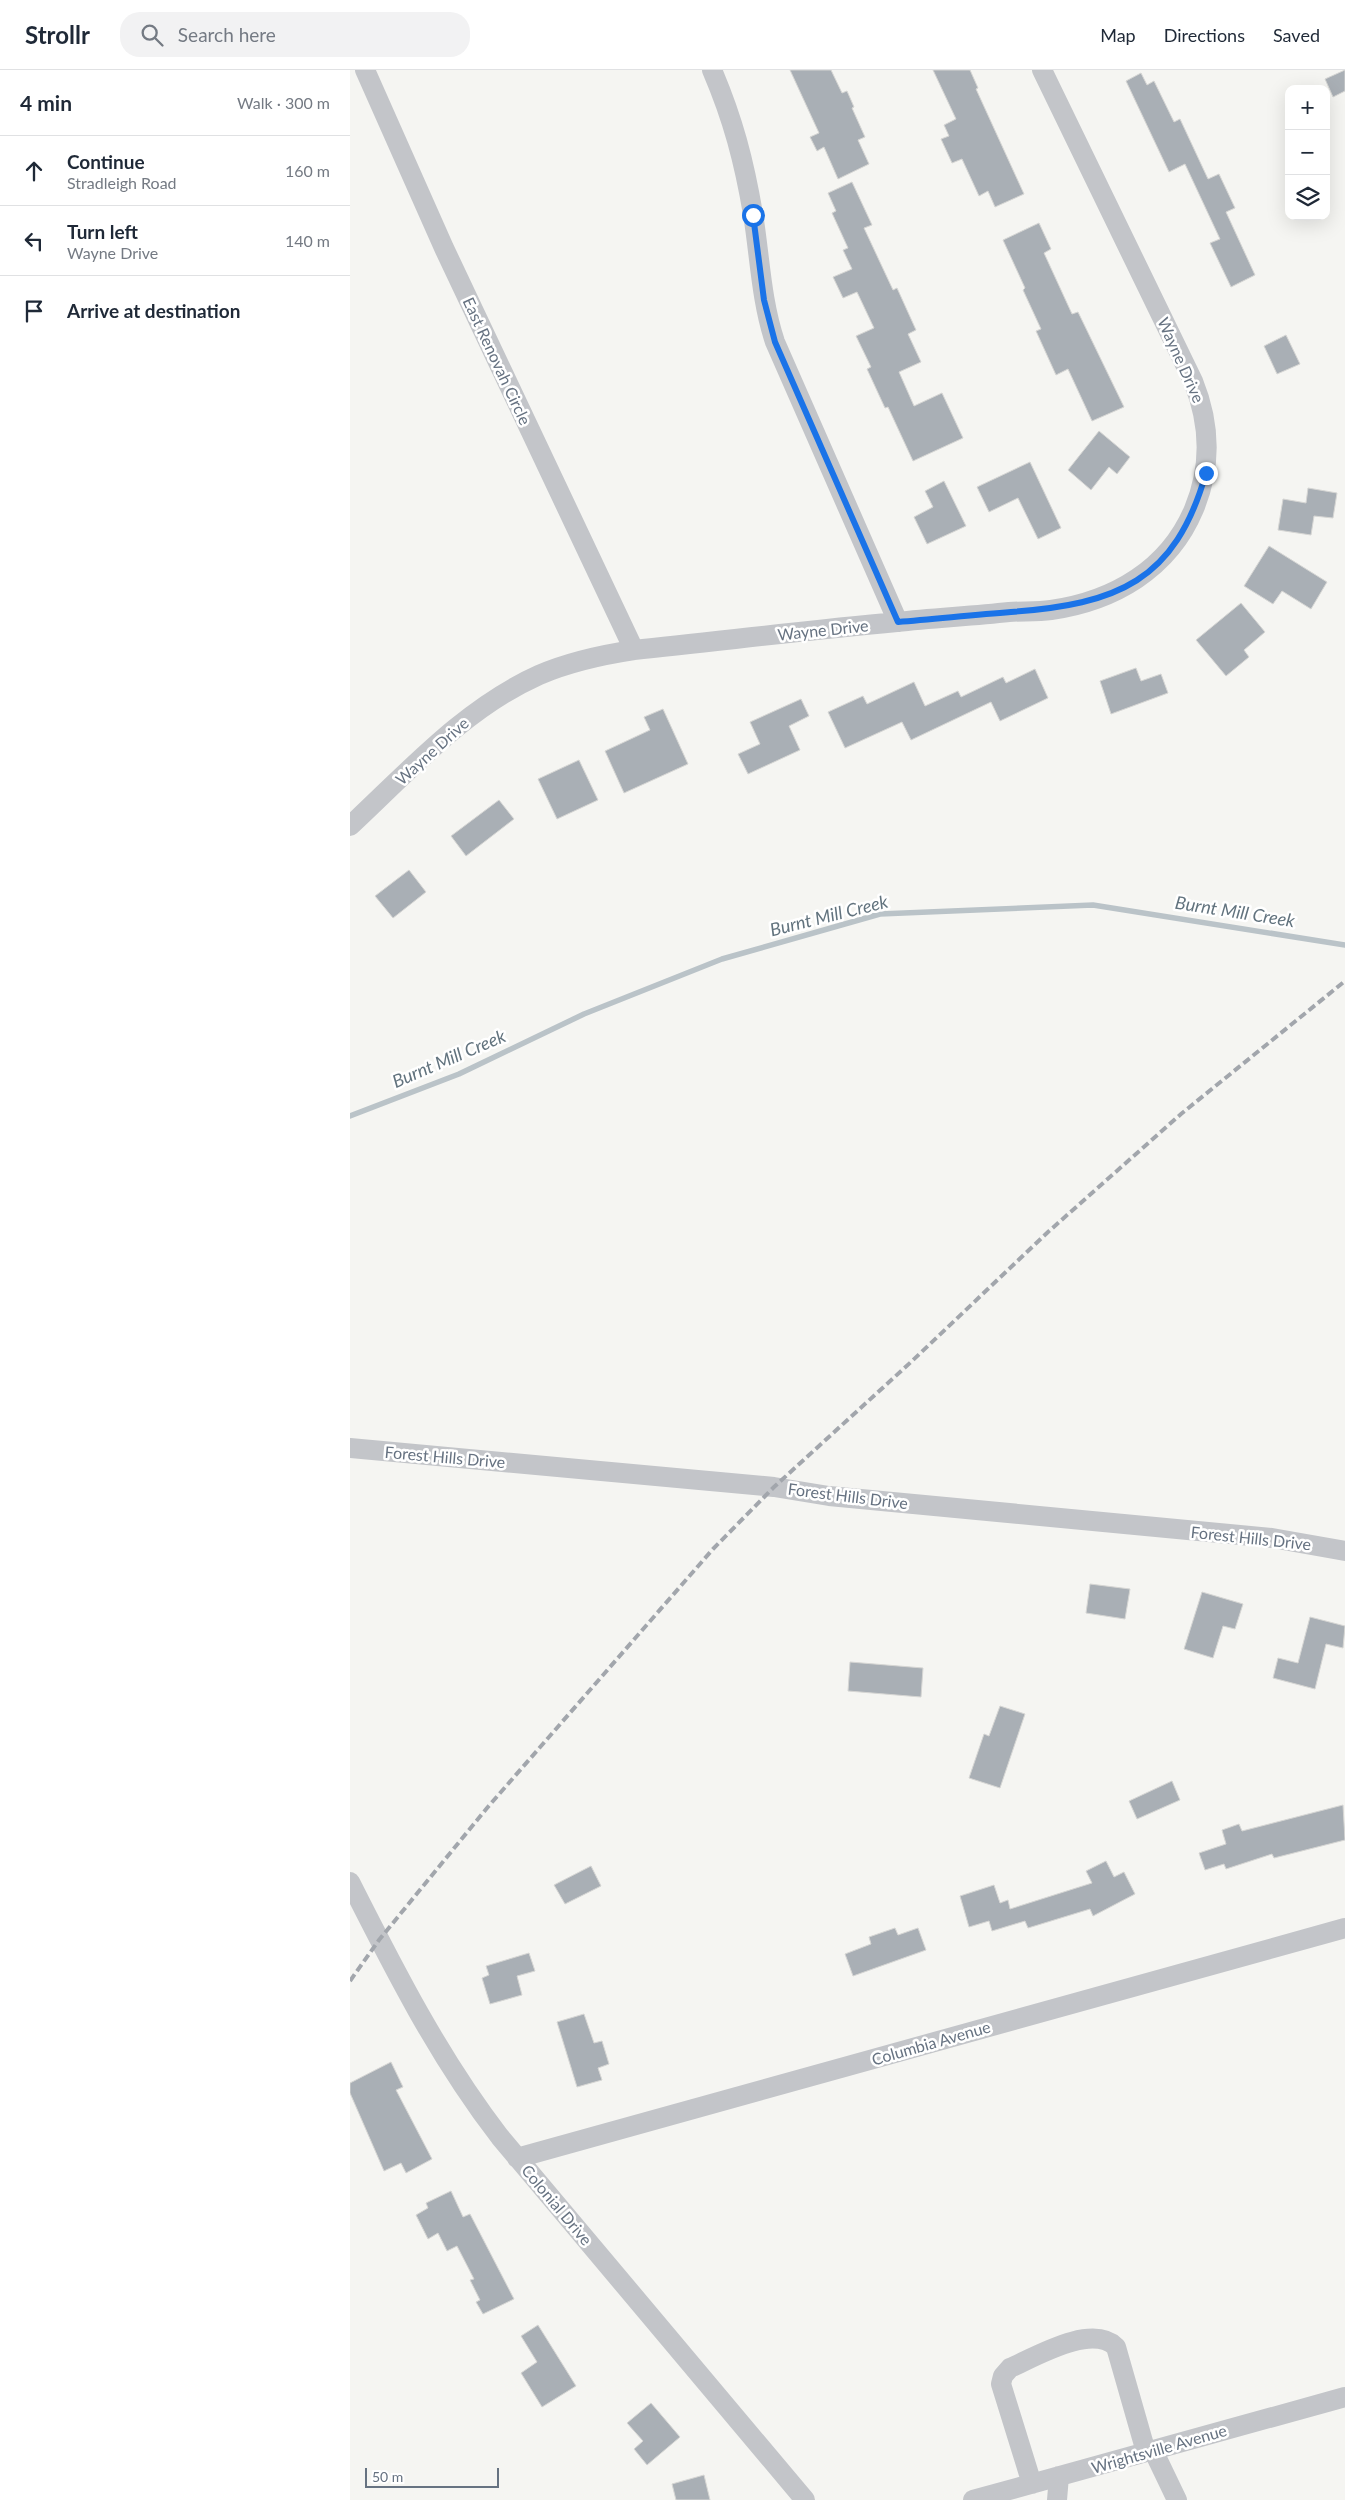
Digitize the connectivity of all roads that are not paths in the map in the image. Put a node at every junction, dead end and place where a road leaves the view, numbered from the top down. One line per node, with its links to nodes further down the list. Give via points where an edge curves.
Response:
1 (365, 70): 5 (street, East Renovah Circle, via 444,248)
2 (712, 70): 4 (street, via 736,133 753,215 764,300 775,342)
3 (1042, 70): 4 (street, Wayne Drive, via 1196,389 1207,433 1206,473 1198,500 1181,535 1149,572 1118,591 1049,610)
4 (898, 622): 5 (street, Wayne Drive)
5 (634, 650): 6 (street, Wayne Drive, via 601,655 555,669 503,694 448,736)
6 (350, 826)
7 (350, 1448): 8 (street, Forest Hills Drive, via 1272,1538)
8 (1345, 1551)
9 (350, 1882): 10 (street, Colonial Drive)
10 (355, 1904): 12 (street, Colonial Drive, via 445,2058 475,2105)
11 (1345, 1928): 12 (street, Columbia Avenue)
12 (517, 2158): 17 (street, Colonial Drive)
13 (1345, 2397): 14 (street, Wrightsville Avenue)
14 (1149, 2451): 15 (street, Wrightsville Avenue); 16 (street, via 1116,2346 1110,2340 1096,2337 1077,2340 1010,2368 1003,2376 1001,2384); 20 (street)
15 (1059, 2476): 16 (street, Wrightsville Avenue); 19 (street)
16 (1032, 2484): 18 (street, Wrightsville Avenue)
17 (805, 2500)
18 (973, 2500)
19 (1057, 2500)
20 (1177, 2500)

